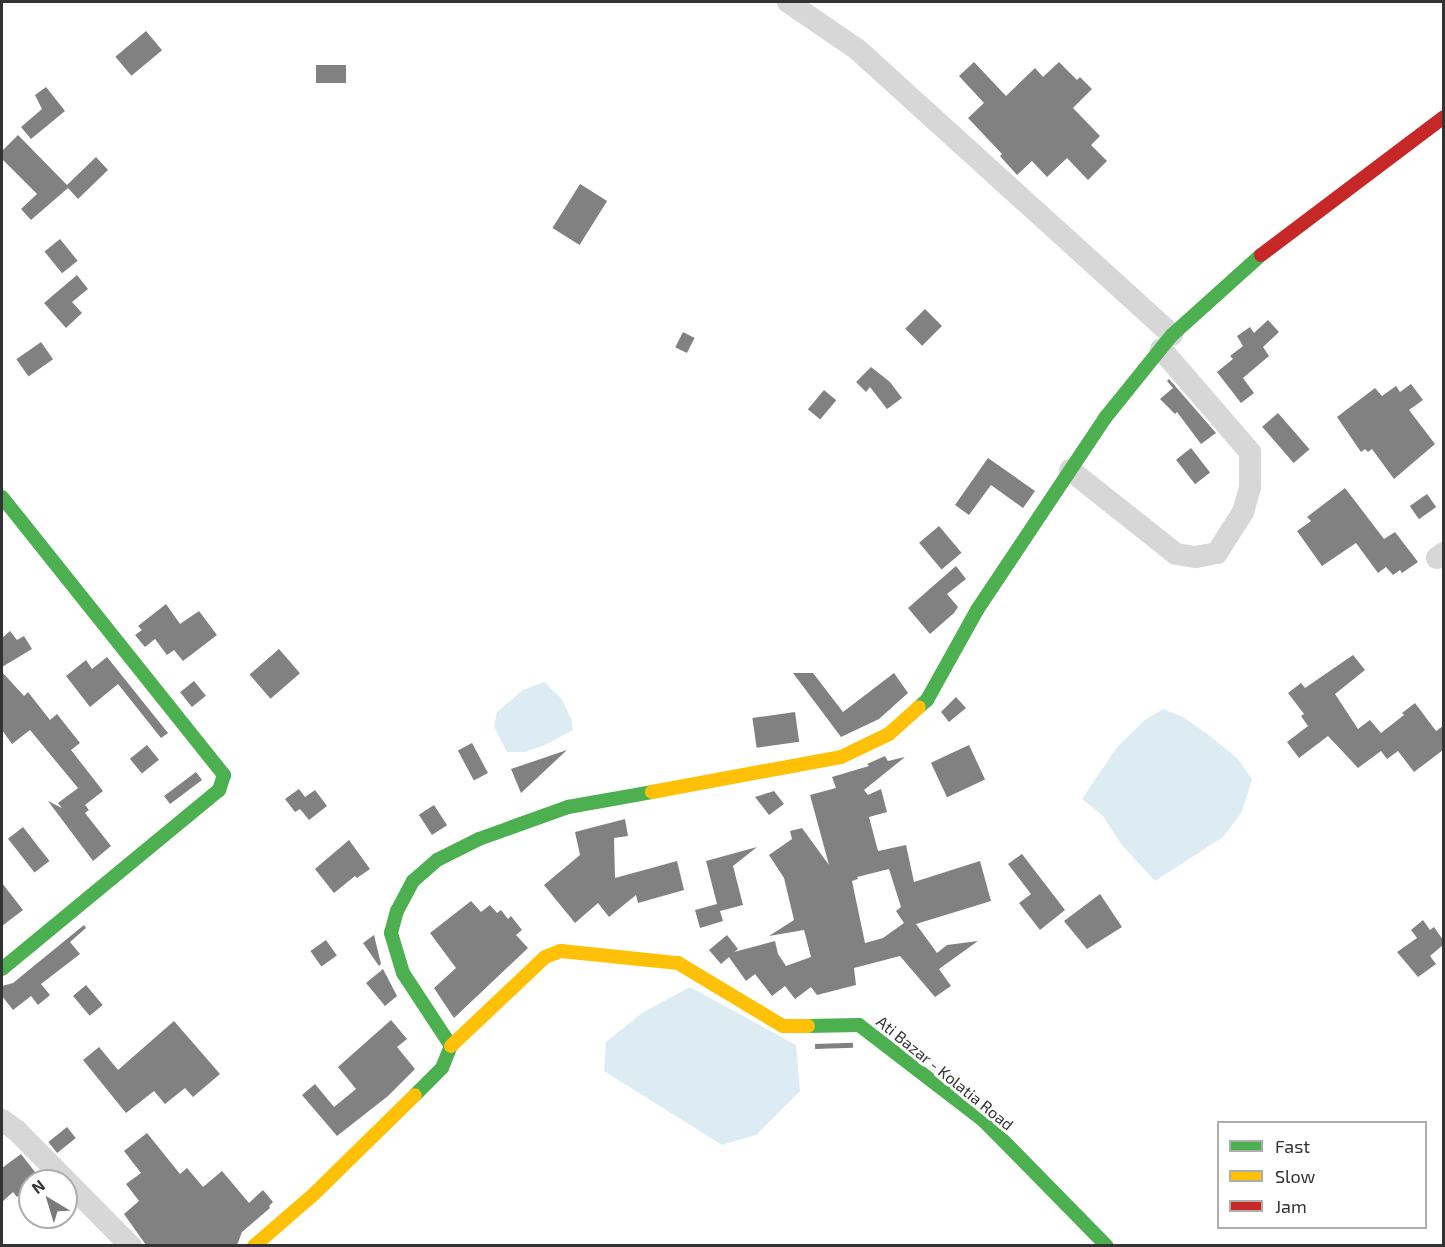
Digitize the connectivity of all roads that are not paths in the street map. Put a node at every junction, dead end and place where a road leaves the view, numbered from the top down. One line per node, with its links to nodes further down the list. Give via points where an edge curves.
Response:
1 (788, 2): 3 (street, via 858,50)
2 (1443, 117): 3 (main road, via 1246,266)
3 (1167, 342): 4 (main road, via 1105,418); 4 (street, via 1250,452 1250,487 1243,512 1217,553 1196,557 1176,554)
4 (1070, 470): 7 (main road, via 977,610 927,700 888,734 841,757 568,807 479,838 436,860 413,881 397,911 391,933 403,974)
5 (2, 497): 6 (main road, via 225,775 219,790)
6 (2, 969)
7 (451, 1046): 10 (main road, Ati Bazar - Kolatia Road, via 442,1068 314,1194); 11 (main road, Ati Bazar - Kolatia Road, via 545,957 561,951 678,963 783,1026 859,1025 984,1121)
8 (2, 1120): 9 (street)
9 (131, 1245)
10 (254, 1245)
11 (1107, 1245)

